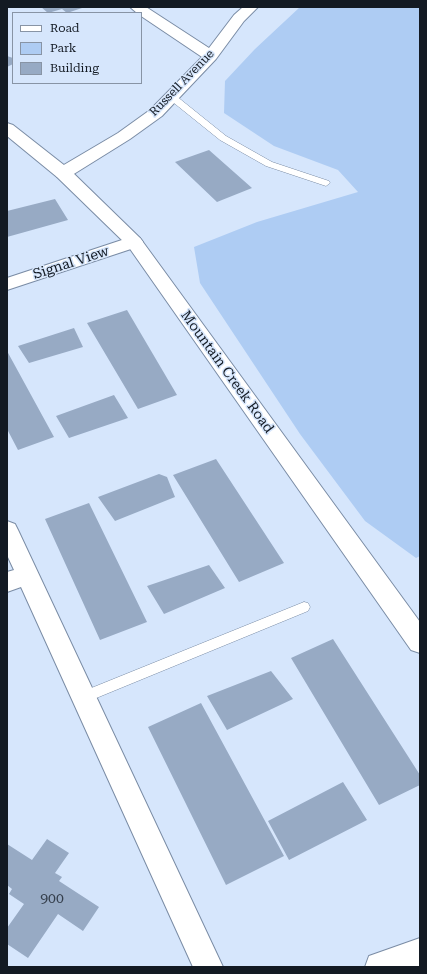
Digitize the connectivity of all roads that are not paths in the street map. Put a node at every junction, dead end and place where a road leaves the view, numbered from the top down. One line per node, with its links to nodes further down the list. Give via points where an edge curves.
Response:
1 (137, 7): 3 (street)
2 (251, 7): 3 (street, Russell Avenue, via 239,18)
3 (211, 56): 4 (street, Russell Avenue)
4 (172, 97): 6 (street, Russell Avenue, via 156,113 124,136); 7 (lane, via 223,138 269,164)
5 (7, 128): 6 (street, Mountain Creek Road)
6 (62, 173): 8 (street, Mountain Creek Road)
7 (326, 183)
8 (134, 242): 9 (street, Signal View); 13 (street, Mountain Creek Road)
9 (7, 284)
10 (7, 530): 11 (street)
11 (17, 578): 14 (street)
12 (304, 607): 14 (lane)
13 (420, 642)
14 (84, 697): 16 (street)
15 (420, 953): 17 (street)
16 (208, 967)
17 (380, 967)

